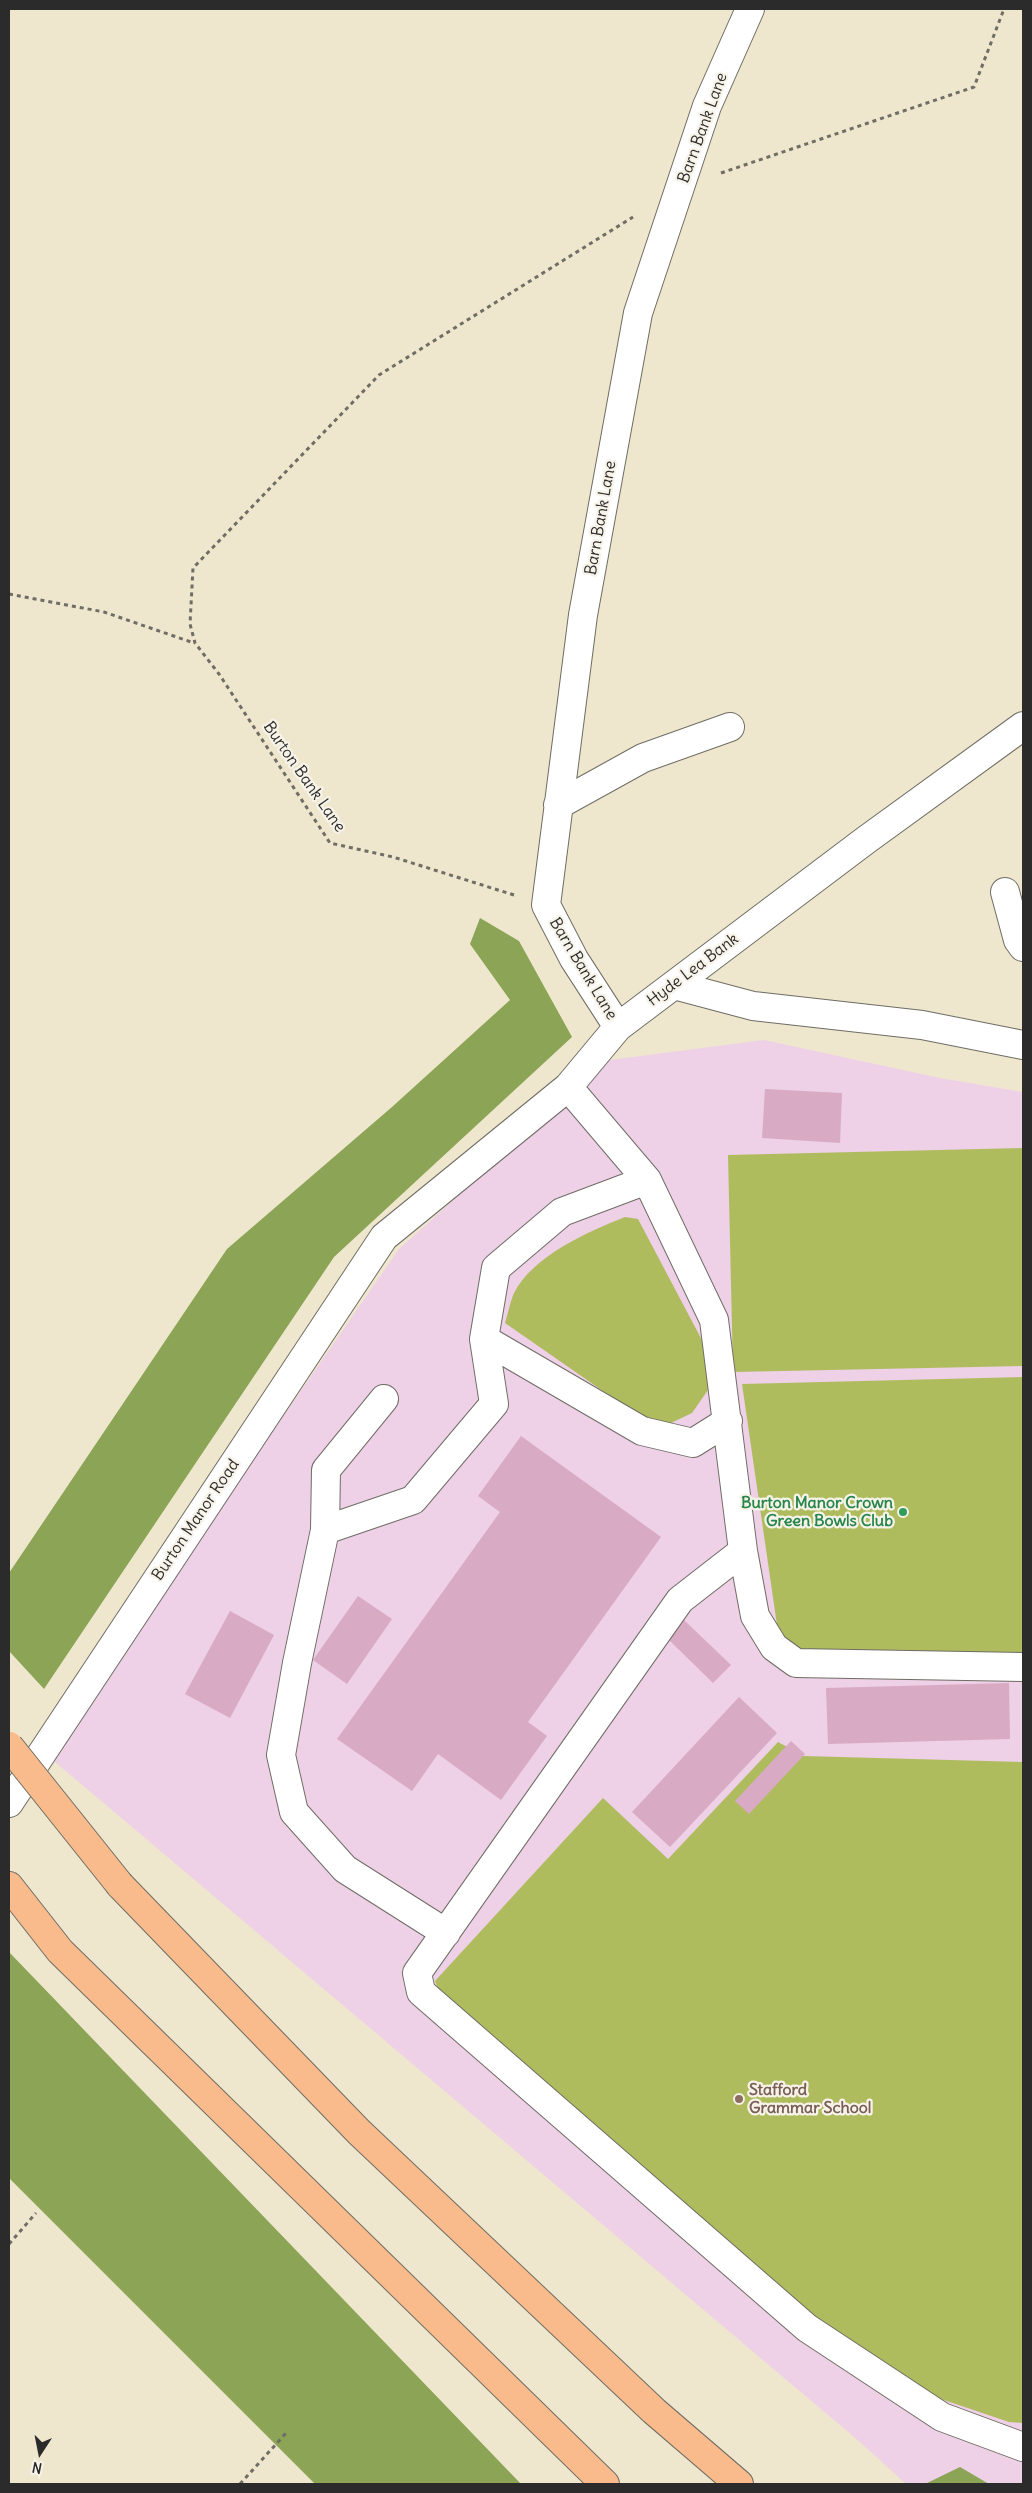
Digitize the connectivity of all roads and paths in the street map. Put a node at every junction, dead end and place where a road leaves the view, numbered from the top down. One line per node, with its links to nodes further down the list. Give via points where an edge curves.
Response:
1 (750, 9): 3 (street, Barn Bank Lane, via 707,106)
2 (1004, 9): 3 (path, via 974,87)
3 (682, 187): 5 (path, via 379,375 193,568 190,624); 8 (street, Barn Bank Lane, via 638,313 583,614)
4 (9, 594): 5 (path, via 104,612)
5 (195, 643): 10 (path, Burton Bank Lane, via 219,674 330,843 393,857)
6 (1023, 726): 12 (street, Hyde Lea Bank)
7 (730, 727): 8 (street, via 643,758)
8 (558, 805): 10 (street, Barn Bank Lane)
9 (1005, 892): 11 (street, via 1018,940)
10 (546, 905): 13 (street, Barn Bank Lane, via 574,959)
11 (1023, 946)
12 (674, 985): 13 (street, Hyde Lea Bank); 14 (street, via 753,1006 922,1024)
13 (618, 1027): 15 (street, Hyde Lea Bank)
14 (1023, 1045)
15 (568, 1087): 16 (street); 17 (street, Hyde Lea Bank)
16 (647, 1180): 18 (street, via 562,1212 496,1268); 20 (street, via 714,1320)
17 (384, 1237): 25 (street, Burton Manor Road)
18 (484, 1339): 20 (street, via 642,1431 693,1442); 21 (street, via 494,1404 413,1500)
19 (384, 1399): 21 (street, via 326,1470)
20 (728, 1421): 22 (street)
21 (325, 1530): 27 (street, via 297,1663 282,1755 294,1812 344,1869)
22 (743, 1551): 23 (street, via 755,1616 774,1647 796,1663); 27 (street, via 680,1600)
23 (1023, 1667)
24 (9, 1746): 34 (highway, bridge, via 120,1885 360,2132 654,2411)
25 (9, 1803)
26 (9, 1886): 33 (highway, via 60,1951)
27 (446, 1933): 31 (street, via 417,1973 421,1992 807,2328 942,2417)
28 (36, 2214): 29 (path)
29 (9, 2244)
30 (287, 2432): 32 (path)
31 (1023, 2447)
32 (240, 2484)
33 (605, 2484)
34 (739, 2484)

